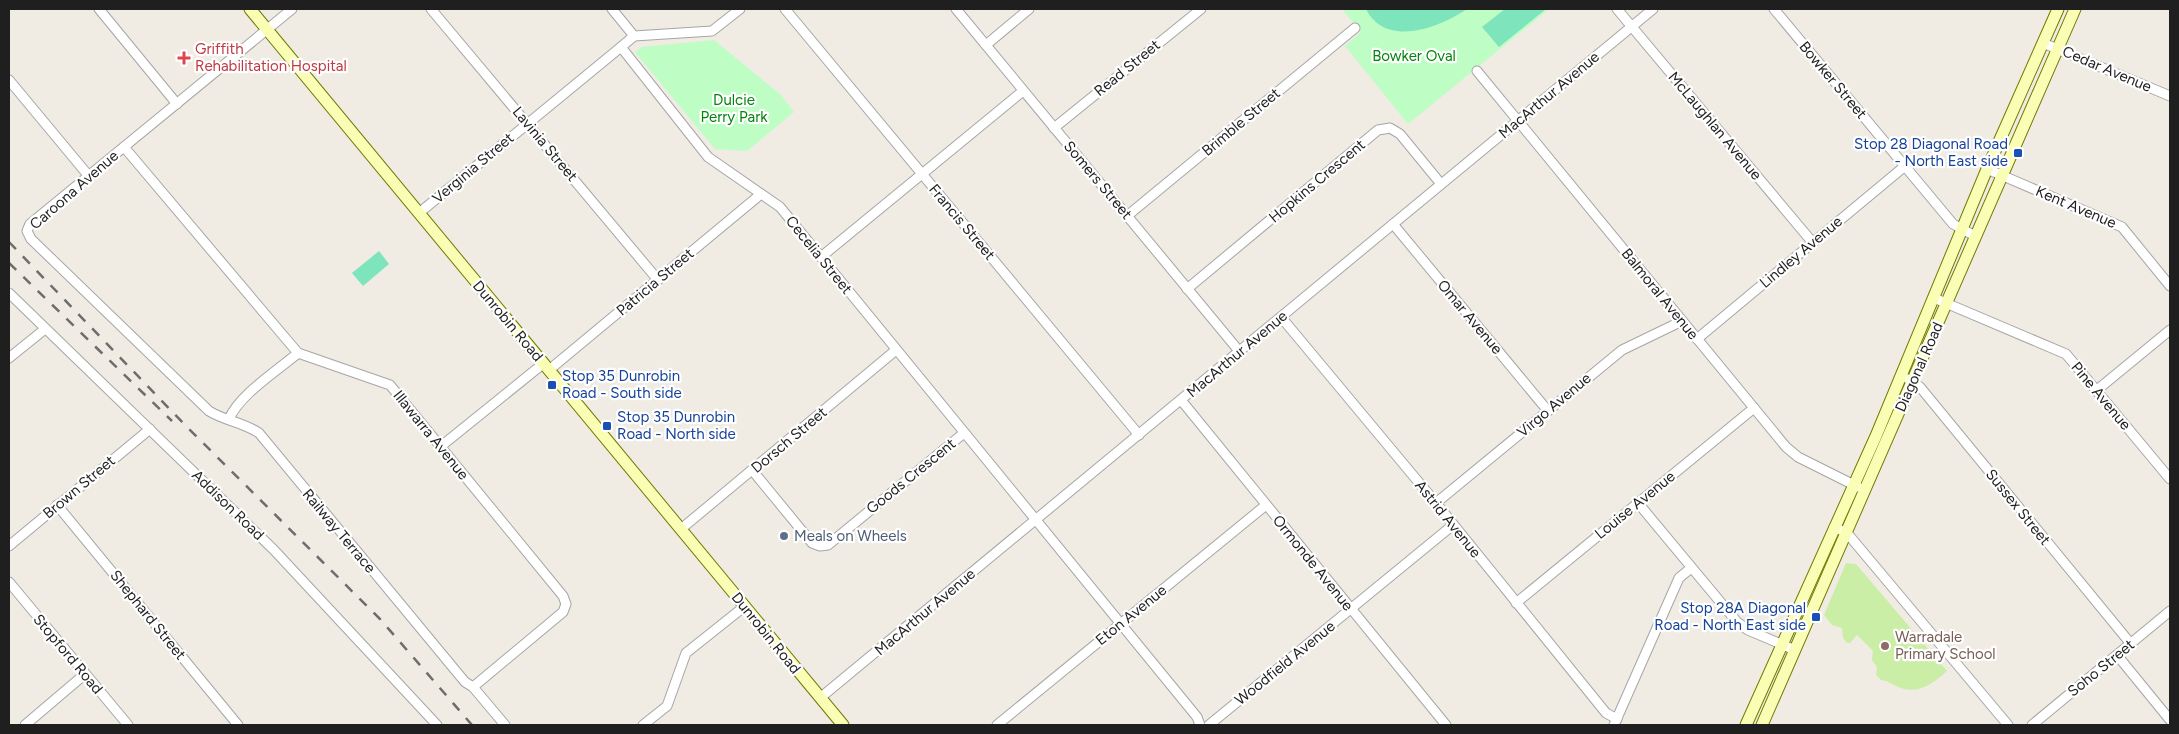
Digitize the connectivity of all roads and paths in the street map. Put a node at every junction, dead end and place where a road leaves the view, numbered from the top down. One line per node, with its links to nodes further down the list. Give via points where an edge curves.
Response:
1 (99, 9): 28 (street)
2 (250, 9): 18 (main road, Dunrobin Road)
3 (292, 9): 18 (street, Caroona Avenue)
4 (431, 9): 30 (street, Lavinia Street)
5 (612, 9): 19 (street)
6 (740, 9): 19 (street, via 712,32)
7 (785, 9): 35 (street, Francis Street)
8 (956, 9): 21 (street, Somers Street)
9 (1030, 9): 21 (street)
10 (1201, 9): 31 (street, Read Street)
11 (1617, 9): 16 (street, McLaughlan Avenue)
12 (1653, 9): 16 (street, MacArthur Avenue)
13 (1774, 9): 33 (street, Bowker Street)
14 (2058, 9): 20 (main road, Diagonal Road)
15 (2075, 9): 23 (main road, Diagonal Road)
16 (1632, 26): 29 (street, MacArthur Avenue); 45 (street, McLaughlan Avenue)
17 (1355, 28): 41 (street, Brimble Street)
18 (268, 29): 28 (street, Caroona Avenue); 40 (main road, Dunrobin Road)
19 (634, 36): 22 (street)
20 (2043, 43): 23 (street, Cedar Avenue); 34 (main road, Diagonal Road)
21 (986, 45): 26 (street, Somers Street)
22 (621, 47): 30 (street, Verginia Street); 39 (street, Cecelia Street, via 708,157)
23 (2057, 49): 27 (street, Cedar Avenue); 37 (main road, Diagonal Road)
24 (1477, 71): 29 (street, Balmoral Avenue)
25 (9, 80): 36 (street)
26 (1023, 91): 31 (street, Somers Street); 35 (street)
27 (2170, 96)
28 (177, 104): 32 (street, Caroona Avenue)
29 (1518, 121): 38 (street, MacArthur Avenue); 54 (street, Balmoral Avenue)
30 (527, 123): 40 (street, Verginia Street); 47 (street, Lavinia Street)
31 (1054, 128): 41 (street, Somers Street)
32 (124, 146): 36 (street, Caroona Avenue); 60 (street)
33 (1905, 166): 43 (street, Bowker Street, via 1953,224); 45 (street, Lindley Avenue)
34 (1987, 169): 37 (street, Kent Avenue); 43 (main road, Diagonal Road)
35 (922, 174): 46 (street); 72 (street, Francis Street)
36 (88, 175): 69 (street, Caroona Avenue, via 30,224 27,231 31,239 209,411)
37 (2003, 176): 44 (main road, Diagonal Road); 48 (street, Kent Avenue, via 2122,227)
38 (1441, 184): 42 (street, MacArthur Avenue); 49 (street, Hopkins Crescent, via 1400,134 1390,128 1378,130)
39 (761, 194): 46 (street, Cecelia Street, via 780,207); 47 (street, Patricia Street)
40 (419, 213): 62 (main road, Dunrobin Road)
41 (1127, 216): 49 (street, Somers Street)
42 (1393, 224): 53 (street, MacArthur Avenue); 68 (street, Omar Avenue)
43 (1962, 230): 44 (street, Bowker Street); 51 (main road, Diagonal Road)
44 (1975, 236): 52 (main road, Diagonal Road)
45 (1812, 243): 57 (street, Lindley Avenue)
46 (821, 257): 58 (street, Cecelia Street)
47 (658, 280): 62 (street, Patricia Street)
48 (2170, 286)
49 (1188, 289): 59 (street, Somers Street)
50 (9, 293): 55 (street, Addison Road)
51 (1934, 298): 52 (street, Pine Avenue); 63 (main road, Diagonal Road)
52 (1948, 303): 64 (main road, Diagonal Road); 65 (street, Pine Avenue, via 2066,354)
53 (1280, 317): 59 (street, MacArthur Avenue); 78 (street, Astrid Avenue)
54 (1682, 321): 57 (street, Balmoral Avenue); 68 (street, Virgo Avenue, via 1622,350)
55 (46, 329): 61 (street); 70 (street, Addison Road)
56 (2170, 330): 65 (street)
57 (1697, 339): 67 (street, Balmoral Avenue)
58 (896, 350): 71 (street, Cecelia Street); 74 (street, Dorsch Street)
59 (1240, 351): 66 (street, MacArthur Avenue)
60 (298, 353): 69 (street, via 241,401); 73 (street, Illawarra Avenue, via 390,385)
61 (9, 358)
62 (547, 367): 73 (street, Patricia Street); 85 (main road, Dunrobin Road)
63 (1900, 376): 64 (street, Sussex Street); 76 (main road, Diagonal Road)
64 (1912, 381): 77 (main road, Diagonal Road); 95 (street, Sussex Street)
65 (2097, 390): 75 (street, Pine Avenue)
66 (1181, 400): 72 (street, MacArthur Avenue); 81 (street, Ormonde Avenue)
67 (1754, 408): 76 (street, Balmoral Avenue, via 1798,457); 79 (street, Louise Avenue)
68 (1548, 411): 78 (street, Virgo Avenue)
69 (229, 419): 100 (street, Railway Terrace, via 259,433 465,682)
70 (150, 429): 80 (street, Brown Street); 108 (street, Addison Road, via 274,550)
71 (964, 433): 74 (street, Goods Crescent, via 828,545 812,543); 82 (street, Cecelia Street)
72 (1139, 435): 82 (street, MacArthur Avenue)
73 (440, 447): 100 (street, Illawarra Avenue, via 563,596 566,604 563,612)
74 (752, 470): 85 (street, Dorsch Street)
75 (2170, 479)
76 (1853, 485): 77 (street, Balmoral Avenue); 84 (main road, Diagonal Road)
77 (1866, 490): 86 (main road, Diagonal Road)
78 (1436, 503): 83 (street, Astrid Avenue)
79 (1638, 503): 88 (street); 90 (street, Louise Avenue)
80 (58, 505): 87 (street, Brown Street); 107 (street, Shephard Street)
81 (1266, 505): 92 (street, Ormonde Avenue); 94 (street, Eton Avenue)
82 (1035, 520): 94 (street, Cecelia Street); 101 (street, MacArthur Avenue)
83 (1453, 525): 90 (street, Astrid Avenue); 92 (street, Woodfield Avenue)
84 (1834, 527): 86 (street); 96 (main road, Diagonal Road)
85 (681, 529): 91 (main road, Dunrobin Road)
86 (1847, 533): 97 (main road, Diagonal Road); 118 (street)
87 (9, 546)
88 (1691, 568): 96 (street, via 1737,622); 104 (street, via 1680,578)
89 (9, 582): 99 (street, Stopford Road)
90 (1516, 603): 104 (street, Astrid Avenue)
91 (745, 606): 101 (main road, Dunrobin Road); 110 (street, via 686,653 667,706)
92 (1351, 609): 103 (street, Ormonde Avenue); 114 (street, Woodfield Avenue)
93 (2170, 611): 95 (street, Soho Street)
94 (1120, 624): 112 (street, Eton Avenue); 113 (street, Cecelia Street, via 1197,717)
95 (2131, 644): 98 (street, Soho Street)
96 (1782, 645): 97 (street); 116 (main road, Diagonal Road)
97 (1795, 650): 117 (main road, Diagonal Road)
98 (2117, 655): 102 (street); 119 (street, Soho Street)
99 (85, 674): 105 (street); 106 (street, Stopford Road)
100 (473, 687): 109 (street, Railway Terrace)
101 (820, 698): 111 (main road, Dunrobin Road)
102 (2170, 720)
103 (1443, 722): 115 (street)
104 (1615, 722)
105 (25, 725)
106 (128, 725)
107 (238, 725)
108 (437, 725)
109 (504, 725)
110 (643, 725)
111 (843, 725)
112 (997, 725)
113 (1200, 725)
114 (1209, 725)
115 (1432, 725)
116 (1746, 725)
117 (1762, 725)
118 (2008, 725)
119 (2032, 725)

